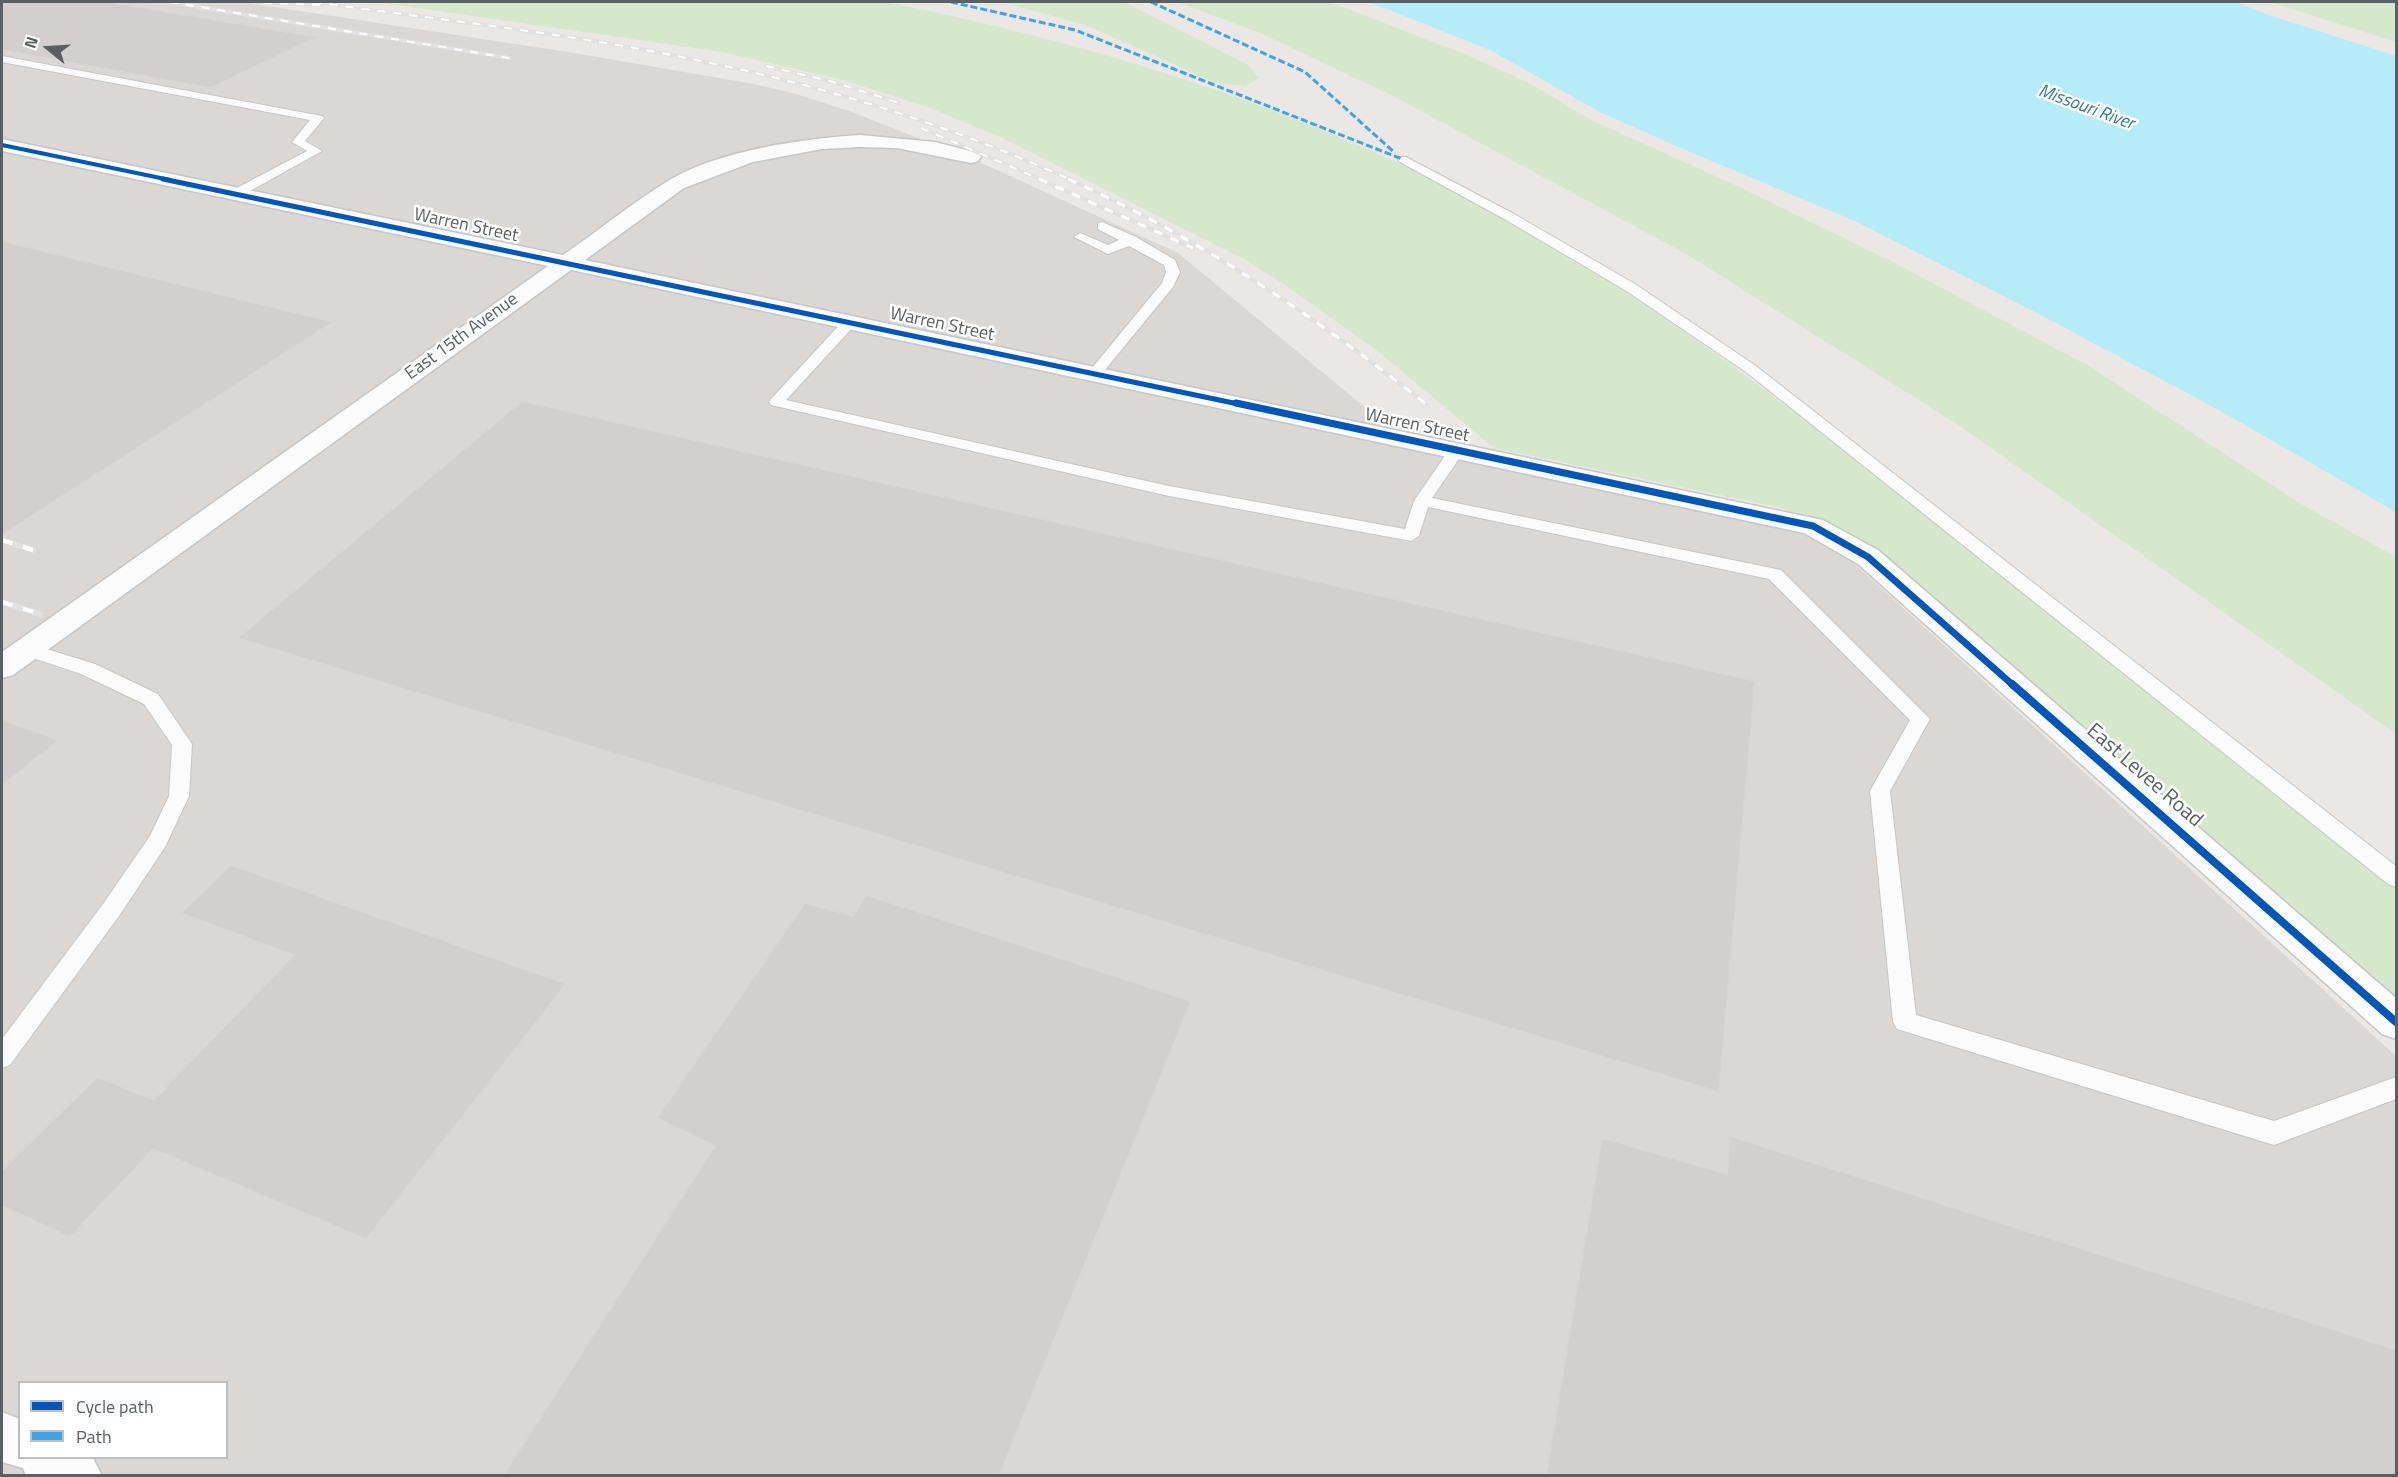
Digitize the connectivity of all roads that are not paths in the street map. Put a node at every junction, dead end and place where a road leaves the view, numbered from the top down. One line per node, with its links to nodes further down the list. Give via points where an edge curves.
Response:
1 (2, 59): 5 (lane, via 318,118 298,142 316,151)
2 (2, 145): 5 (street, Warren Street)
3 (971, 157): 9 (street, East 15th Avenue, via 933,147 878,142 813,145 748,157 677,184)
4 (1402, 159): 17 (lane, via 1630,287 1751,369)
5 (237, 193): 9 (street, Warren Street)
6 (1102, 226): 8 (lane)
7 (1080, 237): 8 (lane, via 1108,250)
8 (1131, 240): 11 (lane, via 1170,263 1173,272 1168,284)
9 (567, 262): 10 (street, Warren Street); 15 (street, East 15th Avenue)
10 (850, 321): 11 (street, Warren Street); 13 (lane, via 776,402 1169,491 1411,536)
11 (1095, 373): 12 (street, Warren Street)
12 (1458, 450): 13 (lane); 14 (street, Warren Street, via 1813,526)
13 (1422, 501): 20 (lane, via 1775,574 1920,719 1880,791 1905,1022 2274,1133)
14 (1868, 556): 18 (street, East Levee Road)
15 (27, 649): 16 (street, East 15th Avenue); 19 (lane, via 88,669 151,699 182,744 179,796 158,841 132,880)
16 (2, 667)
17 (2397, 878)
18 (2397, 1022)
19 (2, 1057)
20 (2397, 1088)
21 (2, 1436): 22 (street)
22 (18, 1444)
23 (44, 1459): 24 (street)
24 (77, 1476)

